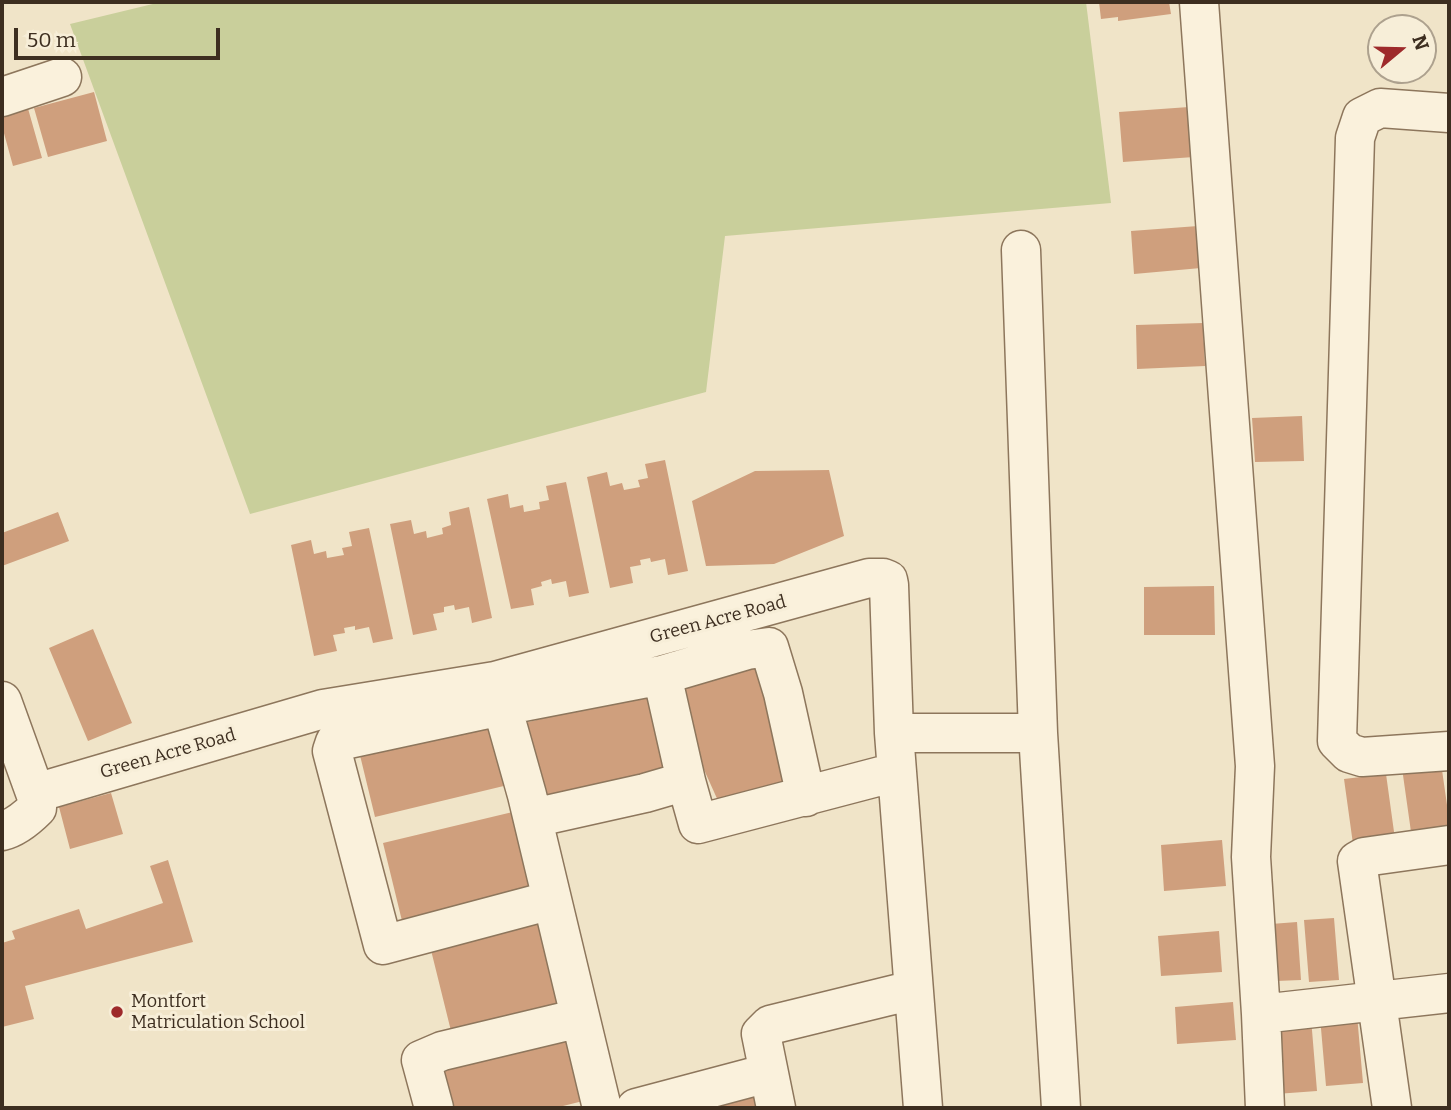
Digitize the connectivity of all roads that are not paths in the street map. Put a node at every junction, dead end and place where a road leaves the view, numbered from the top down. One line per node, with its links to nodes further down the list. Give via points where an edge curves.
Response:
1 (1199, 2): 23 (street, via 1255,766 1251,857)
2 (62, 77): 3 (street)
3 (2, 97)
4 (1449, 113): 11 (street, via 1380,108 1362,117 1355,138 1337,741 1362,758)
5 (1021, 250): 10 (street)
6 (662, 675): 8 (street); 13 (street); 15 (street, via 769,647)
7 (2, 701): 14 (street)
8 (502, 706): 16 (street); 19 (street, via 335,743 332,751 383,945)
9 (894, 733): 10 (street); 12 (street, Green Acre Road); 14 (street, Green Acre Road, via 889,585 888,580 877,577 495,681 323,709)
10 (1038, 733): 30 (street)
11 (1449, 751)
12 (896, 772): 15 (street); 20 (street, Green Acre Road)
13 (686, 782): 15 (street, via 698,824); 16 (street)
14 (36, 793): 17 (street, via 37,808)
15 (806, 797)
16 (533, 818): 19 (street)
17 (2, 831)
18 (1449, 845): 22 (street, via 1357,861)
19 (552, 900): 24 (street)
20 (913, 990): 25 (street, via 770,1025 761,1034); 29 (street, Green Acre Road)
21 (1449, 993): 22 (street)
22 (1377, 1002): 23 (street); 32 (street)
23 (1261, 1014): 31 (street)
24 (580, 1018): 26 (street, via 421,1060); 27 (street)
25 (772, 1091): 28 (street)
26 (434, 1108)
27 (602, 1108)
28 (636, 1108)
29 (923, 1108)
30 (1061, 1108)
31 (1265, 1108)
32 (1392, 1108)

